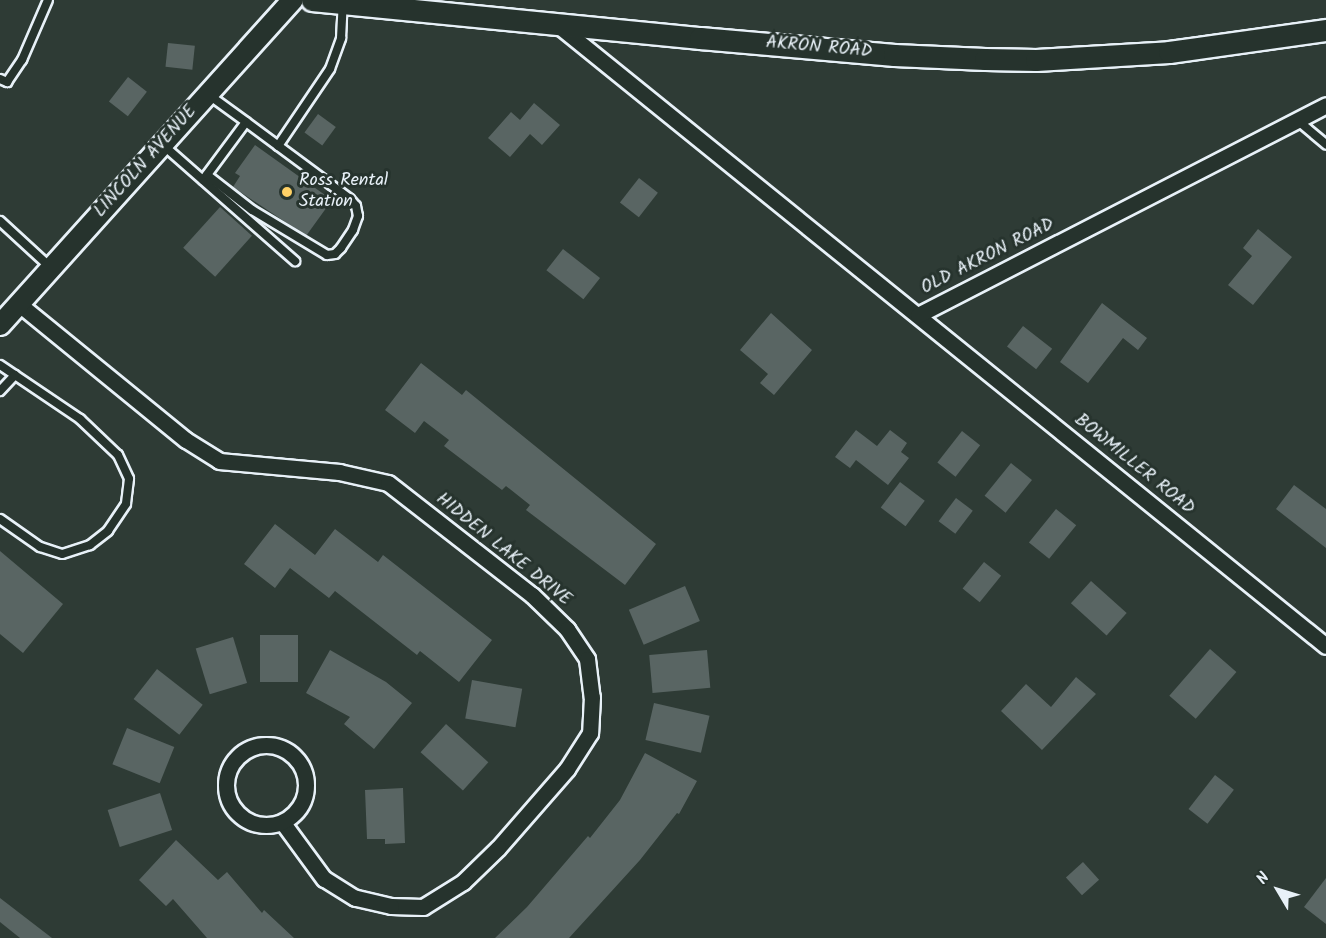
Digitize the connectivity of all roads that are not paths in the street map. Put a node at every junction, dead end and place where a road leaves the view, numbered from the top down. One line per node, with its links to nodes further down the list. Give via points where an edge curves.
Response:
1 (48, 0): 7 (lane, via 22,60 7,82)
2 (293, 0): 8 (street, LINCOLN AVENUE)
3 (312, 0): 4 (main road, AKRON ROAD)
4 (343, 2): 5 (main road, AKRON ROAD); 14 (lane, via 341,38 330,69)
5 (559, 26): 6 (main road, AKRON ROAD, via 894,55 1036,60 1169,52); 20 (street, OLD AKRON ROAD)
6 (1326, 30)
7 (0, 79)
8 (207, 94): 11 (lane); 12 (street, LINCOLN AVENUE)
9 (1326, 105): 10 (street, OLD AKRON ROAD)
10 (1297, 120): 13 (lane); 20 (street, OLD AKRON ROAD)
11 (246, 122): 14 (lane); 15 (lane)
12 (162, 144): 15 (lane); 18 (street, LINCOLN AVENUE)
13 (1326, 144)
14 (278, 146): 15 (lane, via 356,206 358,216 353,230 335,254 327,255 295,238)
15 (205, 177): 17 (lane)
16 (0, 221): 18 (lane)
17 (295, 261)
18 (51, 268): 19 (street, LINCOLN AVENUE)
19 (19, 303): 21 (street, LINCOLN AVENUE); 27 (street, HIDDEN LAKE DRIVE, via 186,440 219,461 339,472 388,483 532,595 567,628 586,659 592,696 590,733 567,769 463,882 423,907 391,906 355,898 324,879)
20 (918, 315): 26 (street, BOWMILLER ROAD)
21 (0, 325)
22 (0, 365): 23 (lane)
23 (15, 375): 24 (lane); 25 (lane, via 80,418 118,455 129,479 126,504 108,531 90,545 62,554 40,547)
24 (0, 392)
25 (0, 519)
26 (1326, 646)
27 (283, 823): 27 (street, via 294,815 306,792 302,765 282,748 255,747 238,757 228,774 228,800 235,811 256,825)

